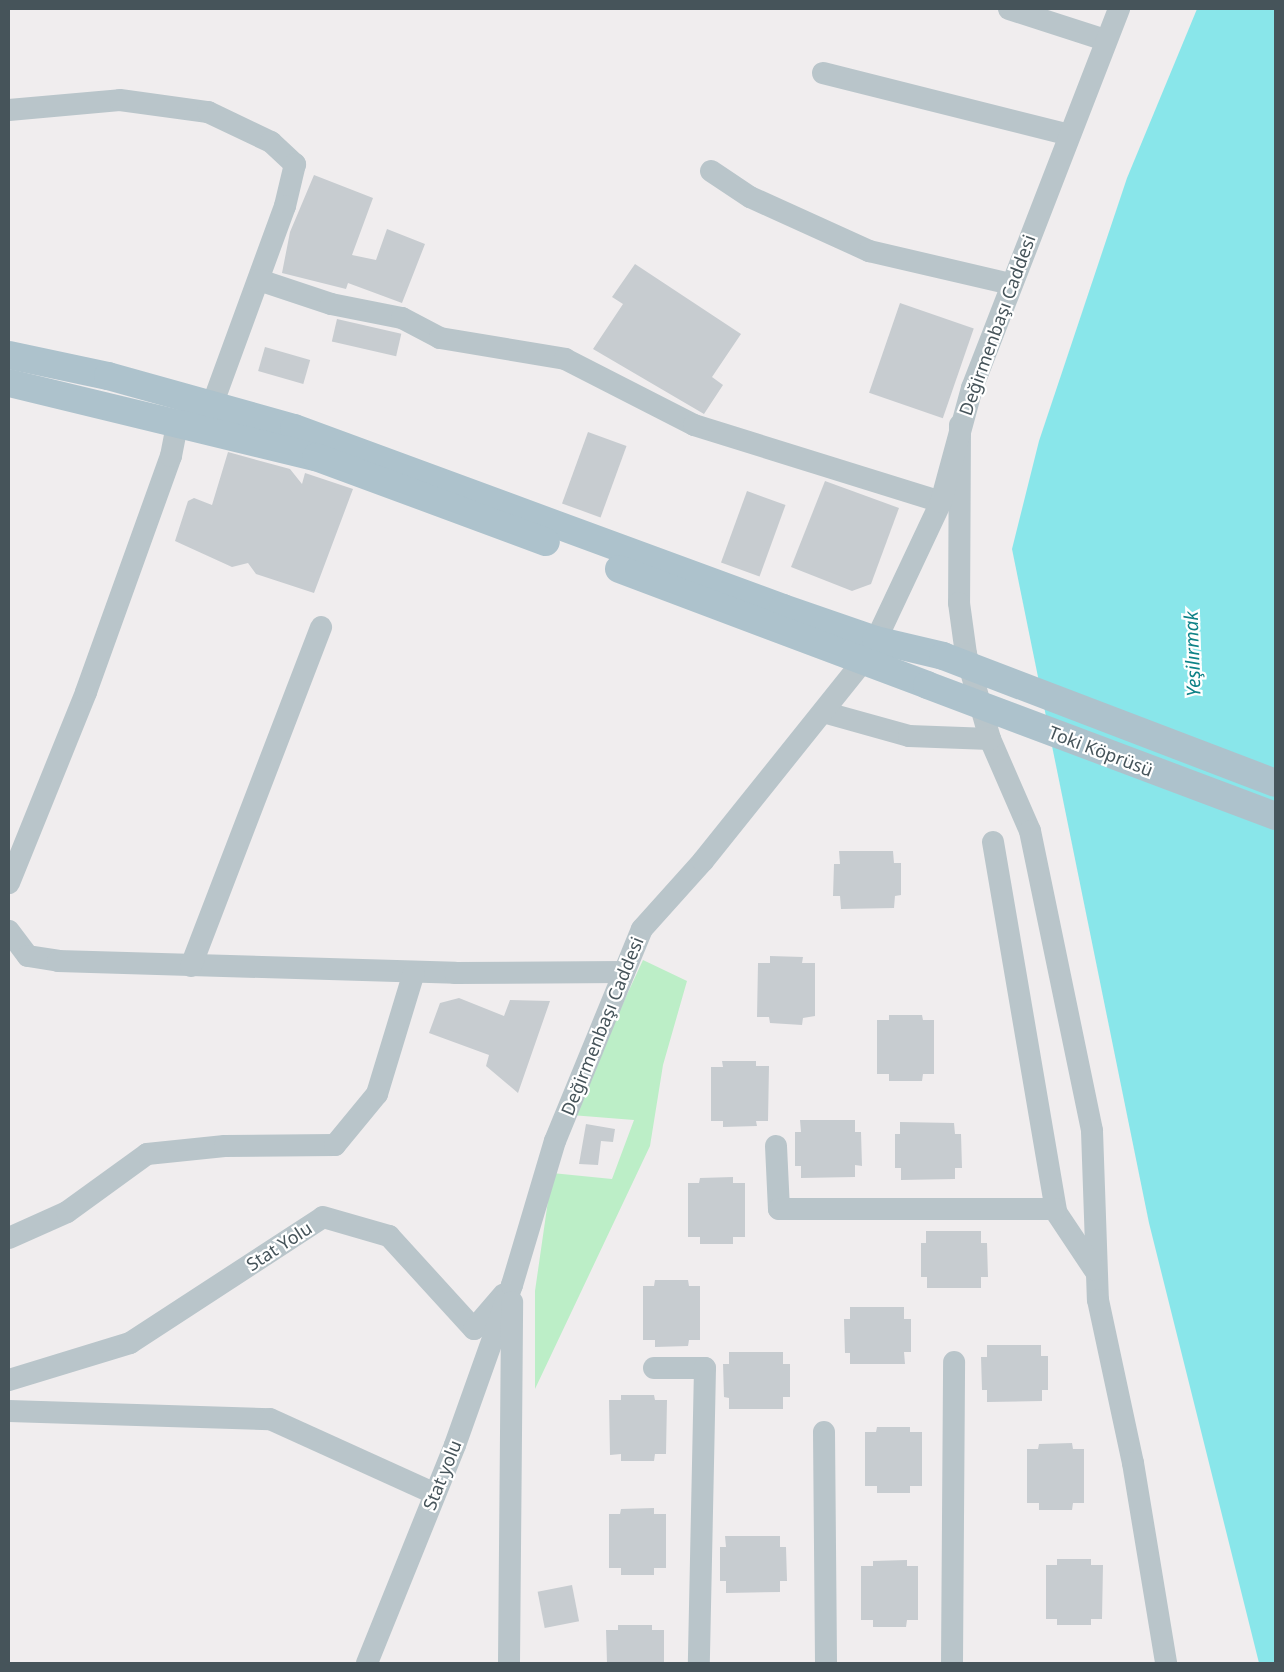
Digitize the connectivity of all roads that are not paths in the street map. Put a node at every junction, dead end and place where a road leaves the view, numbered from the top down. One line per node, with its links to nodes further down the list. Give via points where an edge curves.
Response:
1 (1009, 9): 3 (street)
2 (1119, 9): 3 (street, Değirmenbaşı Caddesi)
3 (1105, 40): 6 (street, Değirmenbaşı Caddesi)
4 (823, 73): 6 (street)
5 (9, 110): 8 (street, via 120,100 208,112 271,142 295,164)
6 (1069, 135): 9 (street, Değirmenbaşı Caddesi)
7 (711, 171): 9 (street, via 750,196 869,251)
8 (259, 280): 12 (street); 15 (street, via 331,304 402,318 440,338 565,359 694,425)
9 (1011, 284): 14 (street, Değirmenbaşı Caddesi)
10 (9, 355): 12 (main road)
11 (9, 383): 13 (main road)
12 (212, 405): 17 (main road, via 294,428)
13 (178, 421): 17 (main road, via 316,457); 23 (street, via 171,456 86,692)
14 (960, 425): 15 (street, Değirmenbaşı Caddesi); 19 (street, via 959,603 966,654)
15 (941, 502): 17 (street, Değirmenbaşı Caddesi)
16 (321, 628): 25 (street)
17 (870, 650): 18 (street, Değirmenbaşı Caddesi); 20 (main road, bridge, via 943,656); 21 (main road, Toki Köprüsü, bridge, via 927,685)
18 (823, 712): 19 (street, via 909,736); 27 (street, Değirmenbaşı Caddesi, via 703,861 642,929)
19 (990, 739): 31 (street, via 1030,831 1090,1122)
20 (1275, 783)
21 (1275, 816)
22 (993, 842): 29 (street)
23 (9, 883)
24 (9, 931): 25 (street, via 28,956 58,961)
25 (191, 966): 26 (street)
26 (414, 972): 27 (street); 30 (street, via 377,1094 335,1145 225,1146 147,1154 67,1212)
27 (624, 972): 32 (street, Değirmenbaşı Caddesi, via 555,1141)
28 (776, 1146): 29 (street, via 779,1209)
29 (1055, 1209): 31 (street)
30 (9, 1238)
31 (1094, 1268): 44 (street)
32 (512, 1285): 35 (street, Stat Yolu, via 474,1329 389,1236 323,1218 130,1343); 38 (street, Stat yolu); 40 (street)
33 (954, 1362): 43 (street)
34 (654, 1368): 41 (street, via 705,1368)
35 (9, 1380)
36 (9, 1411): 38 (street, via 270,1419)
37 (824, 1432): 42 (street)
38 (435, 1494): 39 (street, Stat yolu)
39 (367, 1663)
40 (509, 1663)
41 (699, 1663)
42 (826, 1663)
43 (952, 1663)
44 (1166, 1663)

